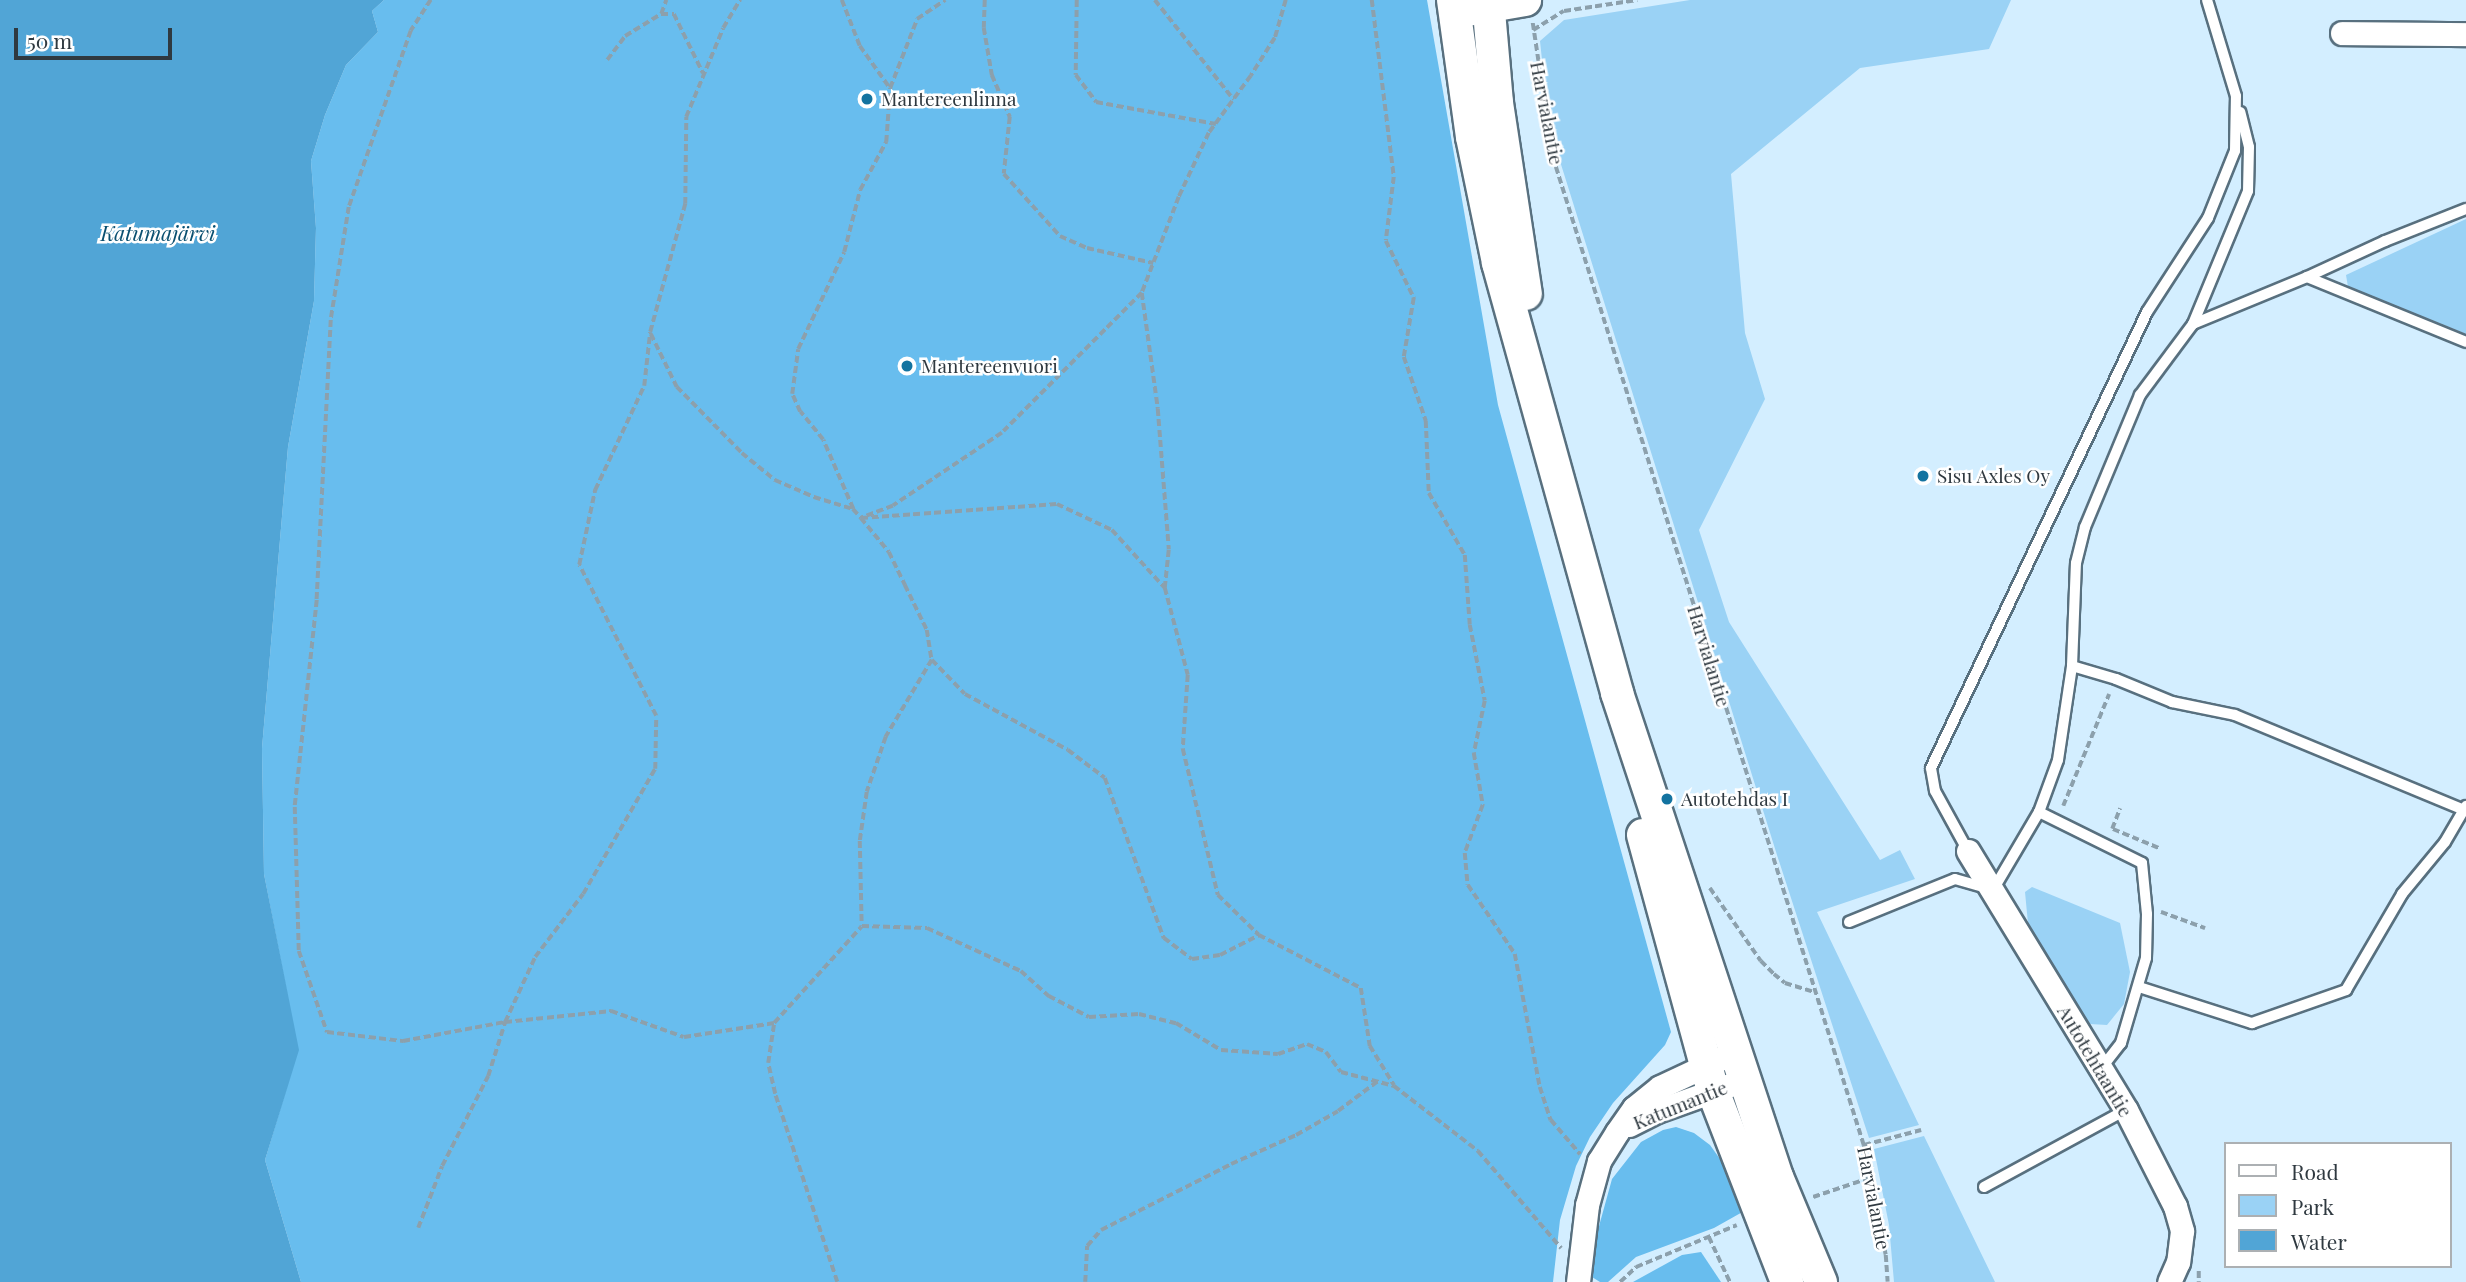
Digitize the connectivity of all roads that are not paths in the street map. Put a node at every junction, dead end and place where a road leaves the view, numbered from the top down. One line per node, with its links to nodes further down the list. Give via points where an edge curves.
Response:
1 (2207, 0): 7 (lane)
2 (1488, 4): 3 (main road); 4 (main road); 12 (main road, via 1506,166)
3 (1454, 6): 12 (main road, via 1472,137 1498,263)
4 (1529, 15)
5 (2342, 33): 6 (street)
6 (2466, 34)
7 (2236, 96): 10 (lane, via 2249,147 2248,191); 17 (lane, via 2235,151 2208,218 2147,312 1931,768 1935,791)
8 (2466, 209): 9 (lane)
9 (2307, 277): 10 (lane); 11 (lane)
10 (2193, 324): 13 (lane, via 2140,395 2085,527 2076,563)
11 (2466, 342)
12 (1547, 437): 14 (main road)
13 (2072, 666): 15 (lane, via 2172,702 2235,715); 16 (lane, via 2059,760)
14 (1617, 693): 21 (main road); 23 (main road, via 1639,820)
15 (2465, 808): 20 (lane, via 2445,842 2403,894 2346,990 2252,1023)
16 (2039, 812): 18 (lane); 20 (lane, via 2142,863 2146,958)
17 (1968, 851): 18 (street, Autotehtaantie)
18 (1993, 891): 19 (lane, via 1955,879); 22 (street, Autotehtaantie)
19 (1849, 922)
20 (2139, 986): 22 (lane, via 2121,1043)
21 (1741, 1065): 23 (street, Katumantie); 28 (main road, via 1777,1177)
22 (2101, 1069): 24 (street, Autotehtaantie)
23 (1710, 1078): 26 (street, Katumantie, via 1660,1087 1634,1108 1617,1132 1599,1161 1587,1205); 27 (main road)
24 (2126, 1110): 25 (lane); 29 (street, Autotehtaantie, via 2175,1206 2182,1231 2178,1262)
25 (1984, 1187)
26 (1578, 1282)
27 (1787, 1282)
28 (1821, 1282)
29 (2169, 1282)

